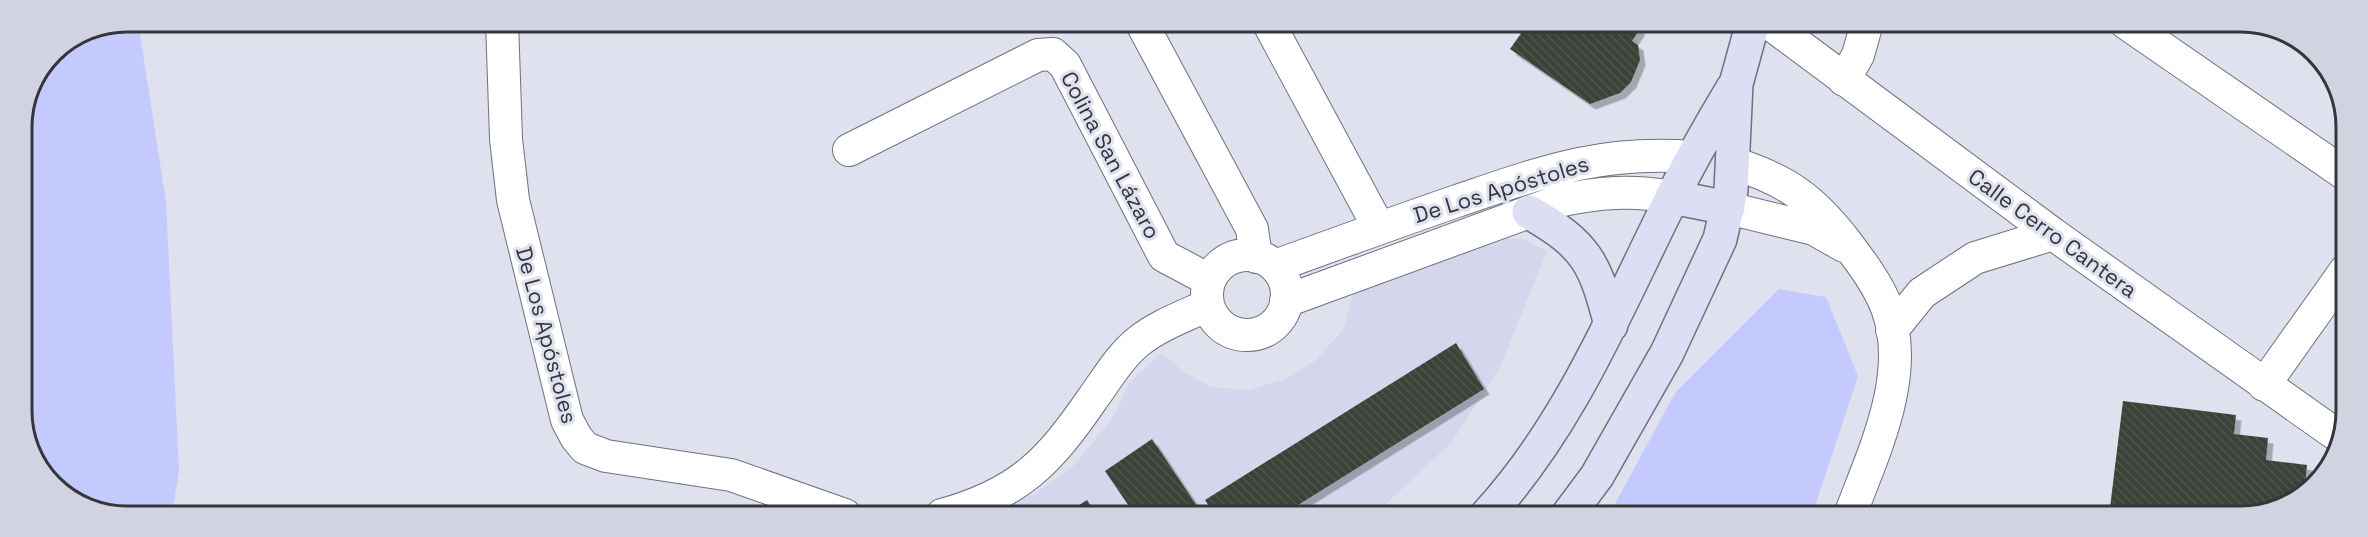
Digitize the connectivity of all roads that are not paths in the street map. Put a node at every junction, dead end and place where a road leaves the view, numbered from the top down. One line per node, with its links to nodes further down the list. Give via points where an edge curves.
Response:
1 (502, 32): 31 (street, De Los Apóstoles, via 506,139 513,200 567,420 576,437 585,448 606,456 731,475)
2 (1146, 32): 20 (street)
3 (1273, 32): 17 (street)
4 (1749, 32): 9 (main road)
5 (1782, 32): 8 (street, Calle Cerro Cantera)
6 (1865, 32): 8 (street)
7 (2139, 32): 13 (street)
8 (1844, 80): 18 (street, Calle Cerro Cantera)
9 (1736, 84): 11 (main road); 12 (main road)
10 (849, 150): 22 (street, Colina San Lázaro, via 1038,55 1053,54 1065,65 1164,256)
11 (1693, 157): 12 (main road, De Los Apóstoles); 14 (main road); 17 (street, De Los Apóstoles, via 1637,155 1581,162)
12 (1733, 163): 15 (main road); 19 (street, via 1778,179 1799,192 1816,205)
13 (2336, 168)
14 (1672, 197): 15 (main road, De Los Apóstoles); 16 (street, De Los Apóstoles, via 1595,193); 24 (main road)
15 (1728, 208): 19 (street, via 1814,230); 29 (main road, via 1720,239 1667,353 1597,476)
16 (1530, 212): 23 (street, De Los Apóstoles); 24 (main road, via 1568,235 1581,249 1594,269)
17 (1379, 228): 20 (street, De Los Apóstoles)
18 (2053, 234): 25 (street, via 1975,258 1922,293); 26 (street, Calle Cerro Cantera)
19 (1853, 251): 25 (street, via 1880,293)
20 (1266, 261): 22 (street, via 1239,256 1227,260 1216,268); 23 (street, via 1286,289)
21 (2336, 284): 26 (street)
22 (1209, 293): 23 (street, via 1213,317 1221,326 1243,335 1266,330 1276,322); 32 (street, via 1138,341 1067,434 1029,476)
23 (1286, 301)
24 (1611, 325): 28 (main road, via 1577,392 1539,452)
25 (1892, 330): 30 (street, via 1889,396 1881,432)
26 (2264, 385): 27 (street, Calle Cerro Cantera)
27 (2334, 433)
28 (1496, 505)
29 (1575, 505)
30 (1854, 505)
31 (818, 506)
32 (970, 506)

